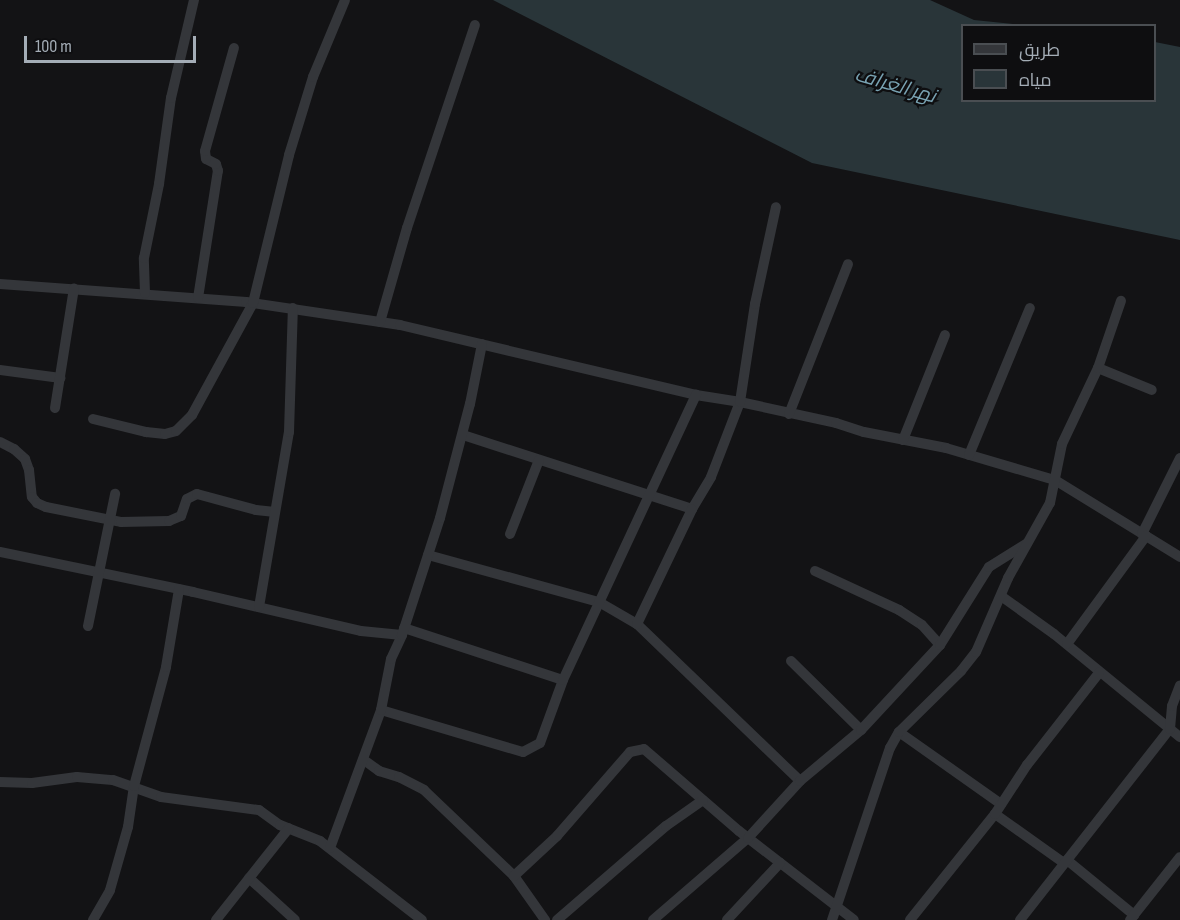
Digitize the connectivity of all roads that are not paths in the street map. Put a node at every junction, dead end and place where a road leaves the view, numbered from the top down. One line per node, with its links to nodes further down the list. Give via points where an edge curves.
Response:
1 (194, 0): 9 (street, via 171,98 144,258)
2 (345, 0): 12 (street, via 313,77 289,155)
3 (476, 25): 15 (street, via 407,228)
4 (234, 48): 10 (street, via 205,151 206,159 216,164 218,171)
5 (776, 207): 23 (street, via 755,303)
6 (848, 264): 25 (street)
7 (0, 284): 8 (street)
8 (74, 288): 9 (street); 20 (street)
9 (145, 293): 10 (street)
10 (198, 298): 12 (street)
11 (1121, 301): 18 (street)
12 (252, 303): 13 (street); 26 (street, via 192,415 176,431 146,432)
13 (293, 308): 15 (street); 37 (street, via 291,404)
14 (1030, 308): 30 (street)
15 (380, 322): 17 (street)
16 (945, 335): 28 (street)
17 (482, 344): 22 (street); 27 (street)
18 (1098, 368): 21 (street); 33 (street, via 1068,426)
19 (0, 370): 20 (street)
20 (60, 378): 24 (street)
21 (1152, 390)
22 (696, 395): 23 (street); 35 (street)
23 (740, 402): 25 (street); 36 (street, via 711,477)
24 (55, 408)
25 (789, 414): 28 (street)
26 (93, 419)
27 (463, 435): 32 (street); 44 (street)
28 (903, 440): 30 (street)
29 (0, 442): 38 (street, via 21,454 28,464 30,491 37,503)
30 (969, 455): 33 (street)
31 (1180, 458): 40 (street)
32 (539, 460): 35 (street); 39 (street)
33 (1055, 480): 40 (street); 41 (street, via 1050,503)
34 (115, 494): 38 (street)
35 (648, 496): 36 (street); 49 (street)
36 (692, 509): 51 (street)
37 (274, 512): 38 (street, via 197,494 189,496 181,516 174,520); 50 (street)
38 (111, 520): 46 (street)
39 (510, 534)
40 (1144, 535): 43 (street); 54 (street)
41 (1026, 544): 48 (street); 55 (street, via 989,567)
42 (0, 552): 46 (street)
43 (1178, 552)
44 (428, 555): 49 (street); 53 (street)
45 (815, 571): 55 (street, via 899,610 922,625)
46 (99, 572): 47 (street); 52 (street)
47 (179, 589): 50 (street); 68 (street, via 166,667)
48 (1001, 596): 54 (street); 63 (street, via 976,652 962,671)
49 (599, 602): 51 (street); 58 (street)
50 (259, 607): 53 (street, via 361,632)
51 (637, 624): 66 (street)
52 (88, 626)
53 (403, 632): 58 (street); 60 (street, via 390,659)
54 (1067, 644): 57 (street)
55 (940, 645): 62 (street)
56 (791, 661): 62 (street)
57 (1099, 673): 61 (street); 70 (street)
58 (563, 680): 60 (street, via 540,743 523,752)
59 (1180, 685): 61 (street, via 1172,706)
60 (381, 710): 65 (street)
61 (1170, 729): 64 (street); 76 (street)
62 (861, 730): 66 (street)
63 (899, 732): 70 (street); 80 (street, via 883,764)
64 (1180, 737)
65 (364, 760): 74 (street); 78 (street, via 379,771 424,790)
66 (800, 781): 73 (street)
67 (0, 782): 68 (street, via 32,783 77,777)
68 (134, 786): 72 (street, via 161,797 259,810); 82 (street, via 128,827 110,890)
69 (704, 800): 73 (street); 78 (street, via 648,751 634,750 557,836); 87 (street, via 666,826)
70 (1001, 804): 71 (street)
71 (994, 814): 76 (street); 92 (street)
72 (289, 828): 74 (street); 79 (street)
73 (748, 838): 77 (street); 88 (street)
74 (330, 848): 85 (street)
75 (1180, 857): 81 (street)
76 (1066, 862): 81 (street); 93 (street)
77 (780, 863): 80 (street); 89 (street)
78 (514, 876): 86 (street)
79 (249, 878): 83 (street); 84 (street)
80 (836, 906): 90 (street); 91 (street)
81 (1132, 918)
82 (93, 920)
83 (216, 920)
84 (295, 920)
85 (422, 920)
86 (545, 920)
87 (557, 920)
88 (653, 920)
89 (727, 920)
90 (832, 920)
91 (854, 920)
92 (910, 920)
93 (1020, 920)

